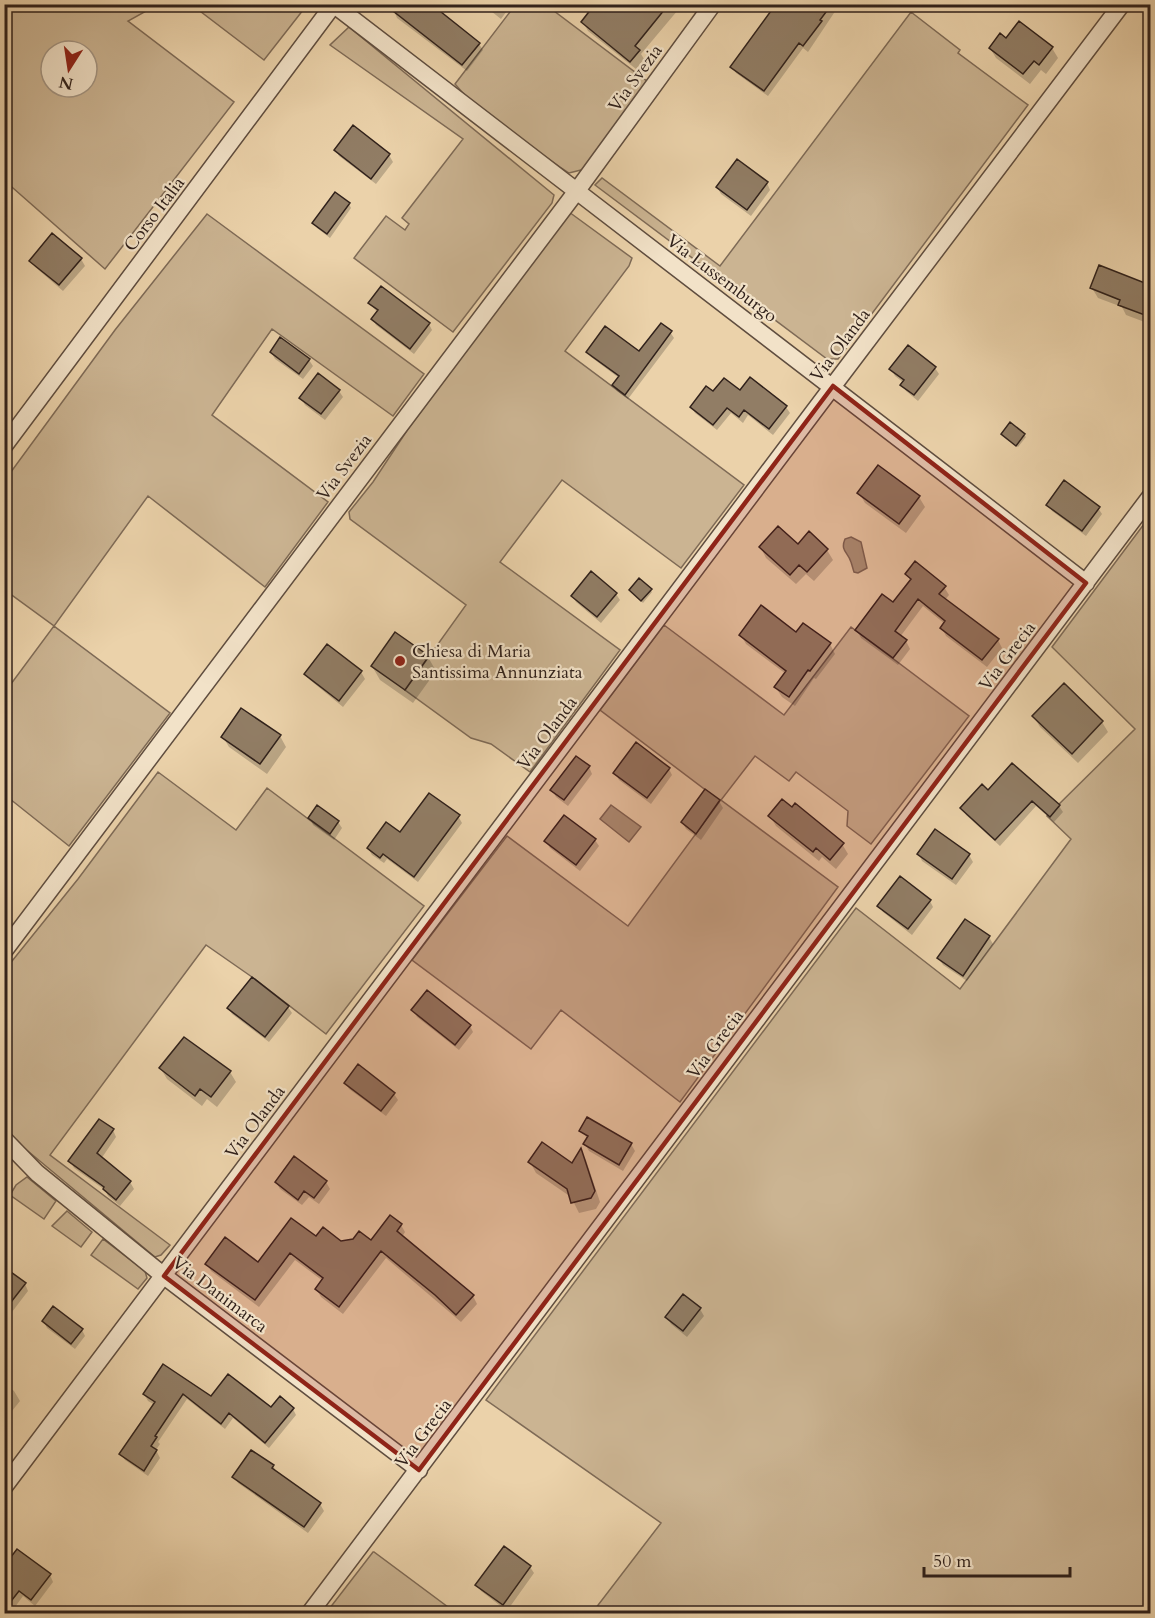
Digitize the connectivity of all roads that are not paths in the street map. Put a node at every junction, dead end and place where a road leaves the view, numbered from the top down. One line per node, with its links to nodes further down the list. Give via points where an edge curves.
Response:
1 (713, 4): 4 (street, Via Svezia)
2 (1122, 4): 5 (street, Via Olanda)
3 (334, 5): 4 (street, Via Lussemburgo); 6 (street, Corso Italia)
4 (576, 192): 5 (street, Via Lussemburgo); 9 (street, Via Svezia)
5 (833, 386): 8 (street, Via Lussemburgo); 11 (street, Via Olanda)
6 (4, 446)
7 (1150, 497): 8 (street, Via Grecia)
8 (1086, 583): 12 (street, Via Grecia)
9 (4, 951)
10 (4, 1139): 11 (street, Via Danimarca, via 37,1173)
11 (164, 1276): 12 (street, Via Danimarca); 13 (street, Via Olanda)
12 (419, 1470): 14 (street, Via Grecia)
13 (4, 1487)
14 (309, 1614)

